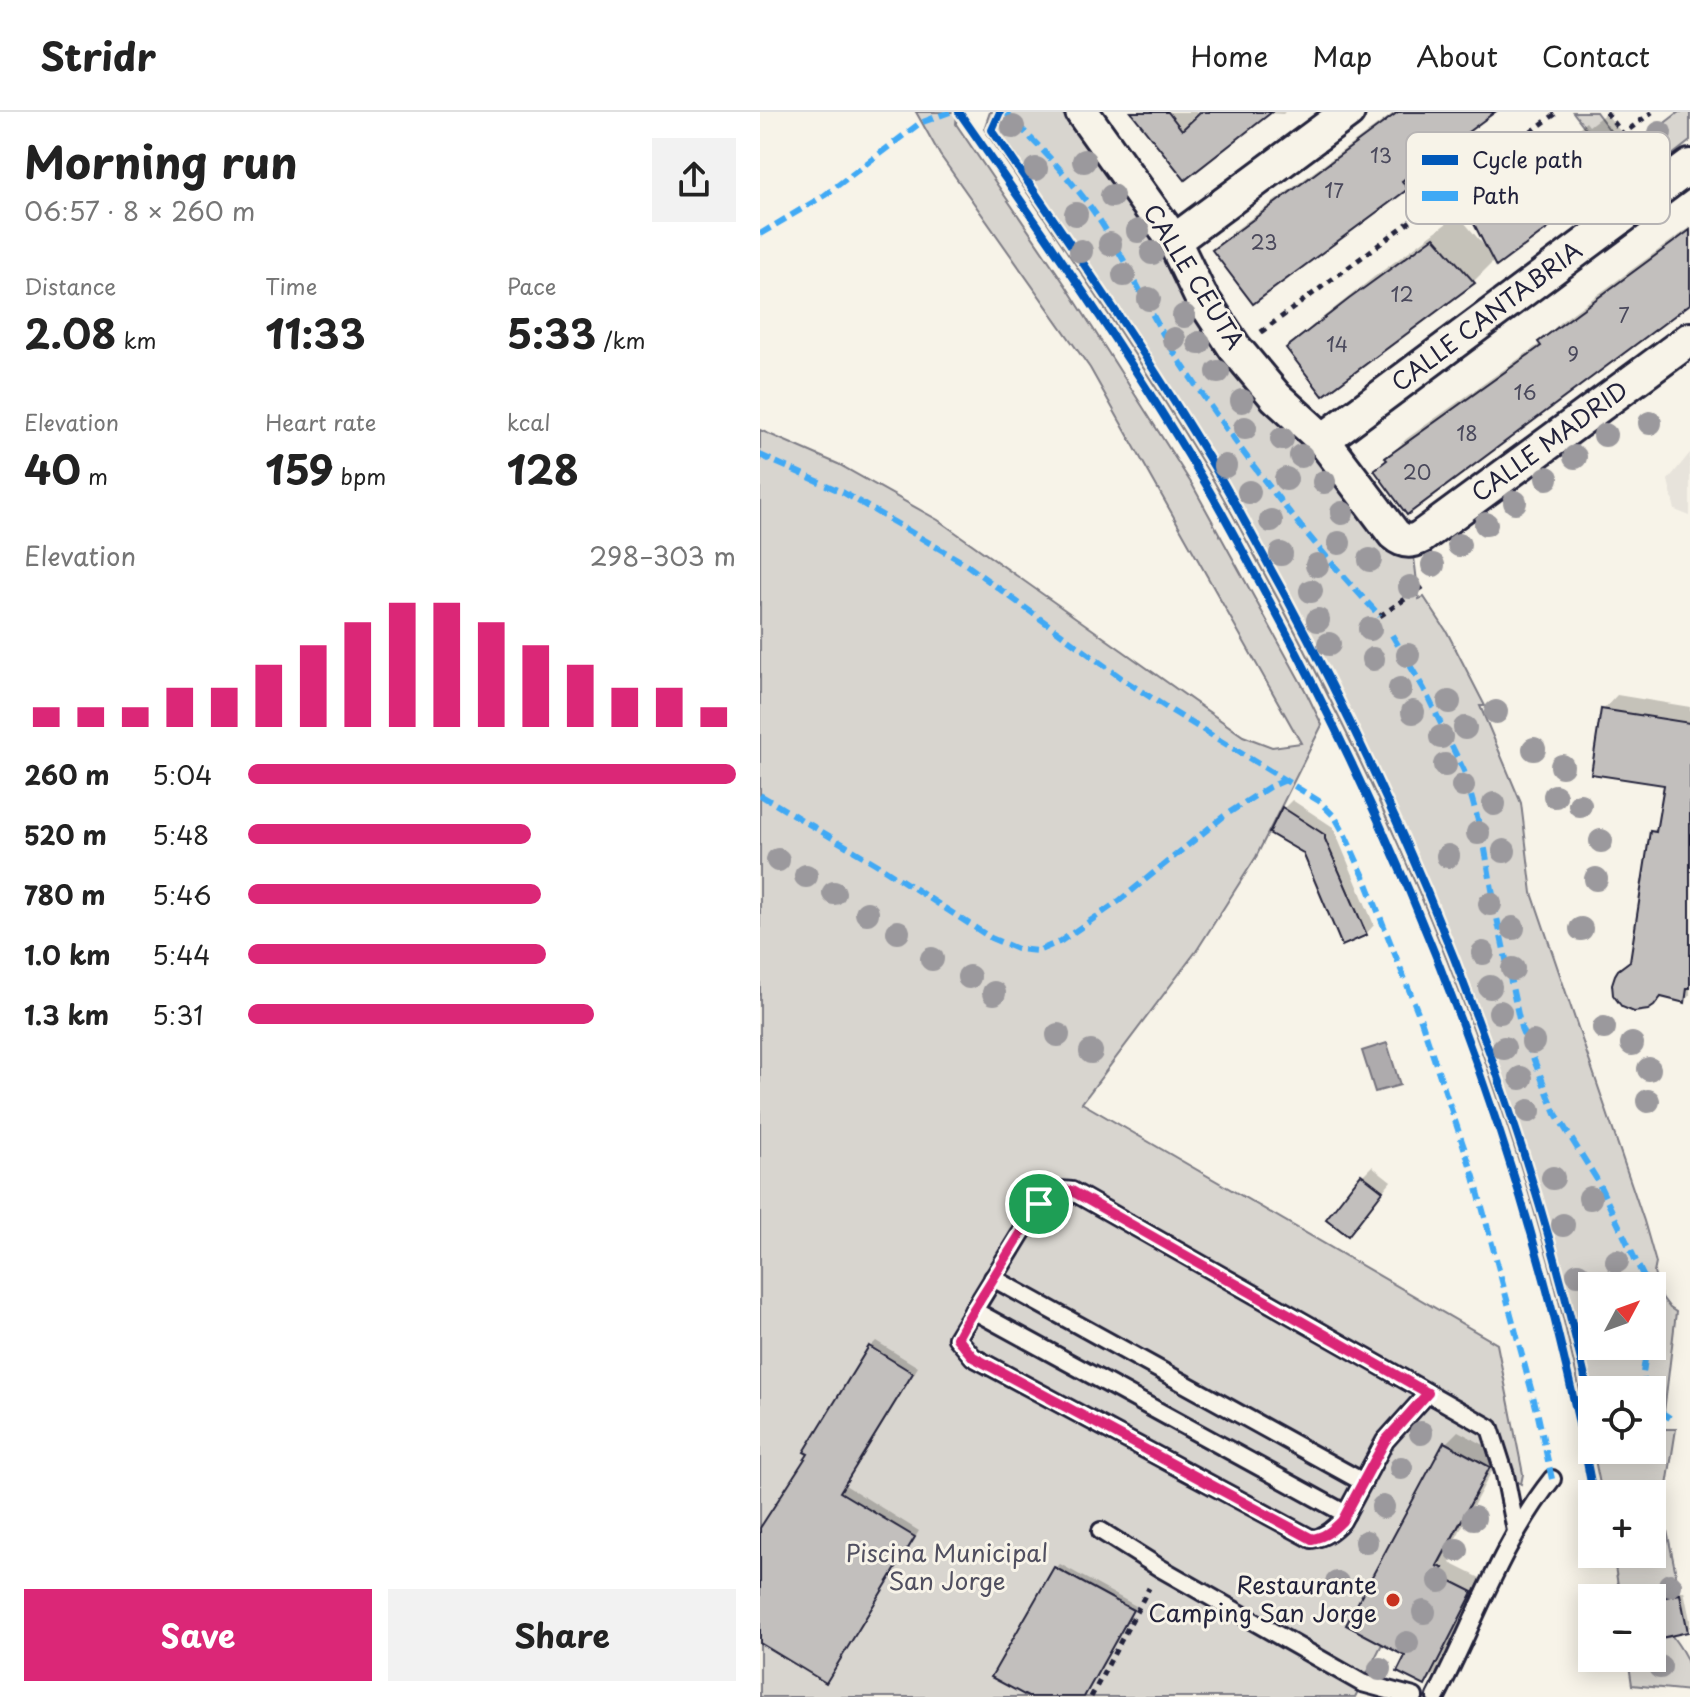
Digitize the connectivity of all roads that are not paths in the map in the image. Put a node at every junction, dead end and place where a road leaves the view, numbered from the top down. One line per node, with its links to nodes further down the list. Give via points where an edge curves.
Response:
1 (1082, 112): 6 (street, CALLE CEUTA)
2 (1348, 112): 6 (street)
3 (1690, 166): 4 (street, CALLE CANTABRIA)
4 (1670, 181)
5 (1612, 224): 8 (street, CALLE CANTABRIA)
6 (1174, 241): 8 (street, CALLE CEUTA, via 1200,295 1235,348 1276,397)
7 (1690, 339): 9 (street, CALLE MADRID, via 1421,537)
8 (1323, 440): 9 (street, CALLE CEUTA, via 1394,534)
9 (1407, 541)
10 (993, 1278): 11 (lane); 12 (lane, via 1039,1204 1059,1190 1072,1191); 14 (lane)
11 (973, 1310): 15 (lane); 15 (lane, via 957,1338 973,1357 1312,1539 1332,1532)
12 (1428, 1393): 14 (lane, via 1385,1441); 17 (lane, via 1490,1428)
13 (1552, 1479): 17 (lane)
14 (1363, 1482): 15 (lane)
15 (1346, 1514)
16 (1101, 1531): 18 (lane, via 1362,1683)
17 (1516, 1531): 19 (lane)
18 (1414, 1697)
19 (1436, 1697)

